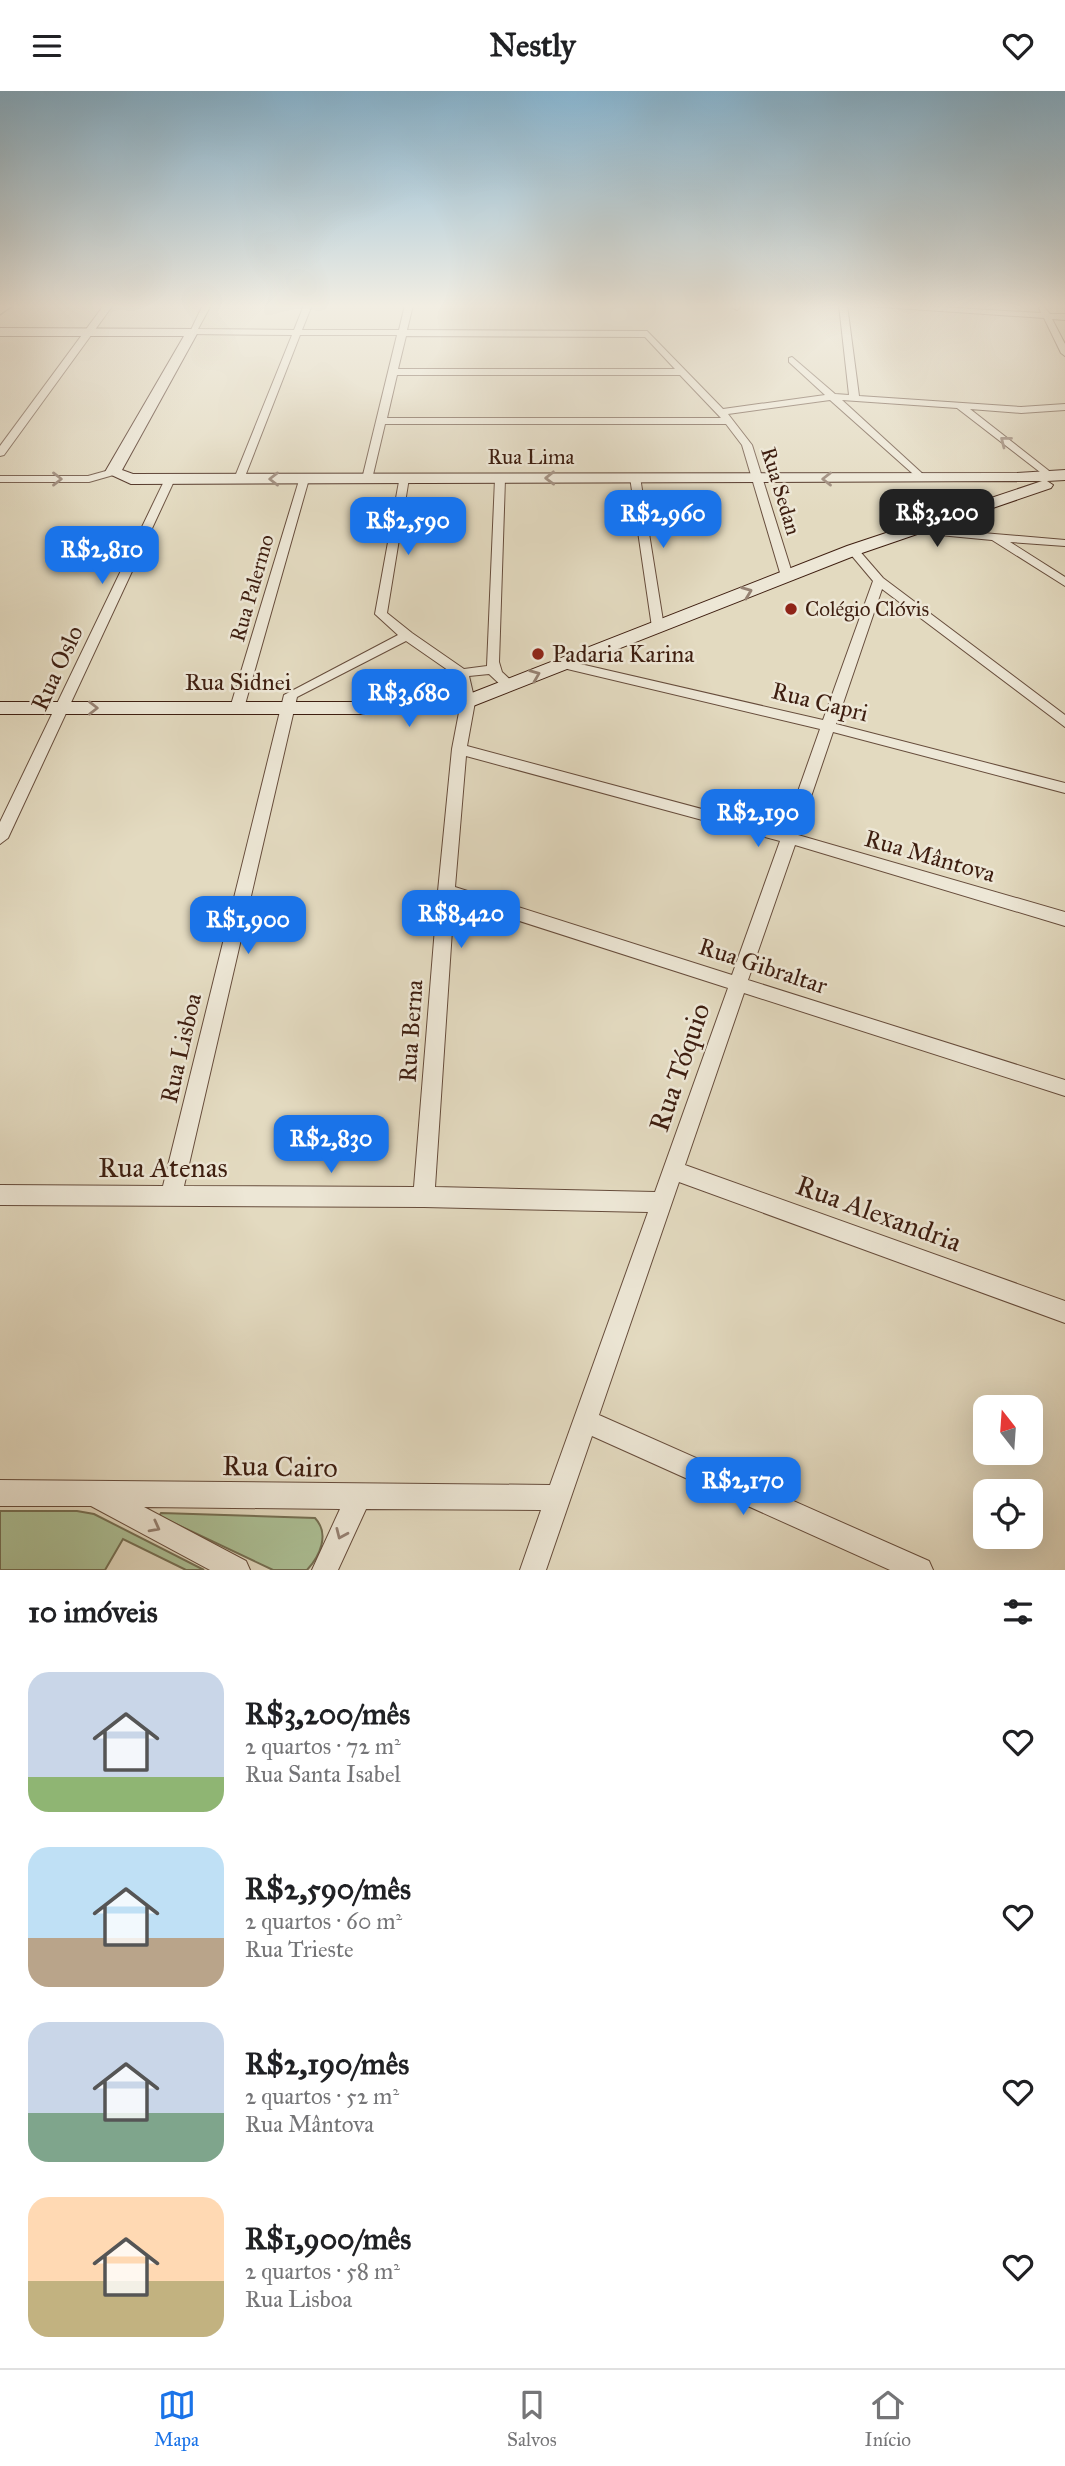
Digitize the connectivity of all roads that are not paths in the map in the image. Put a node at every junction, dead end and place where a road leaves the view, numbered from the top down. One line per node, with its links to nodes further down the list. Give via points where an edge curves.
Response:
1 (59, 374): 17 (street)
2 (168, 374): 18 (main road)
3 (281, 374): 25 (street)
4 (394, 374): 15 (street)
5 (685, 374): 14 (street, Rua Sedan)
6 (808, 374): 8 (street)
7 (852, 374): 9 (street)
8 (821, 386): 9 (street); 10 (street)
9 (853, 386): 11 (street)
10 (834, 397): 11 (street); 14 (street); 21 (street)
11 (854, 398): 12 (street)
12 (960, 406): 13 (street); 23 (street, one-way to 12)
13 (1064, 408)
14 (721, 412): 16 (street, Rua Sedan)
15 (382, 421): 16 (street); 27 (street)
16 (729, 421): 29 (street, Rua Sedan, via 747,445)
17 (0, 453)
18 (113, 472): 24 (main road, Rua Lima, via 131,479); 30 (street, Rua Lima, one-way to 18, via 89,479)
19 (635, 477): 28 (main road, Rua Lima, one-way to 28); 29 (main road, Rua Lima); 40 (street)
20 (404, 478): 27 (main road, Rua Lima); 28 (main road, Rua Lima); 41 (street, via 381,614)
21 (921, 478): 22 (main road, Rua Lima); 29 (main road, Rua Lima, one-way to 29)
22 (1017, 478): 23 (main road, via 1028,483)
23 (1049, 478): 31 (main road, Rua Sidnei)
24 (170, 479): 25 (main road, Rua Lima); 48 (street, Rua Oslo)
25 (239, 479): 26 (main road, Rua Lima, one-way to 25)
26 (304, 479): 27 (main road, Rua Lima); 49 (street, Rua Palermo)
27 (367, 479)
28 (500, 479): 43 (street)
29 (758, 479): 37 (street, Rua Sedan)
30 (0, 480)
31 (946, 518): 32 (main road, Rua Sidnei); 33 (street, via 954,530)
32 (912, 530): 33 (street); 36 (main road, Rua Sidnei)
33 (966, 535): 34 (street)
34 (995, 537): 35 (street); 39 (street)
35 (1065, 543)
36 (853, 550): 37 (main road, Rua Sidnei); 38 (street)
37 (787, 576): 40 (main road, Rua Sidnei, one-way to 37)
38 (879, 581): 51 (street); 52 (street, Rua Tóquio)
39 (1065, 583)
40 (658, 627): 42 (main road, Rua Sidnei)
41 (407, 636): 44 (street); 50 (street, via 291,695)
42 (563, 664): 45 (main road, Rua Sidnei, one-way to 42); 52 (street, Rua Capri)
43 (494, 669): 44 (street); 45 (street)
44 (461, 673): 46 (street)
45 (509, 685): 46 (main road, Rua Sidnei)
46 (468, 702): 50 (main road, Rua Sidnei, via 425,708); 53 (street, Rua Berna)
47 (0, 708): 48 (main road, Rua Sidnei)
48 (64, 708): 49 (main road, Rua Sidnei, one-way to 49); 55 (street, Rua Oslo)
49 (237, 708): 50 (main road, Rua Sidnei)
50 (287, 708): 63 (street, Rua Lisboa)
51 (1065, 722)
52 (828, 726): 54 (street, Rua Capri); 56 (street, Rua Tóquio)
53 (459, 749): 56 (street, Rua Mântova); 57 (street, Rua Berna)
54 (1065, 788)
55 (0, 838)
56 (789, 838): 58 (street, Rua Mântova); 59 (street, Rua Tóquio)
57 (446, 891): 59 (street, Rua Gibraltar); 64 (street, Rua Berna)
58 (1065, 919)
59 (738, 983): 60 (street, Rua Gibraltar); 61 (street, Rua Tóquio)
60 (1065, 1088)
61 (673, 1170): 65 (street, Rua Tóquio); 66 (street, Rua Alexandria)
62 (0, 1195): 63 (street, Rua Atenas)
63 (171, 1195): 64 (street, Rua Atenas)
64 (424, 1197): 65 (street, Rua Atenas)
65 (662, 1202): 67 (street, Rua Tóquio)
66 (1065, 1312)
67 (585, 1421): 70 (street, Rua Tóquio); 75 (street)
68 (0, 1493): 69 (street, Rua Cairo)
69 (95, 1495): 71 (street, Rua Cairo); 72 (street, one-way to 72)
70 (558, 1498): 71 (street, Rua Cairo); 74 (street, Rua Tóquio)
71 (357, 1499): 73 (street, one-way to 73)
72 (237, 1570)
73 (325, 1570)
74 (533, 1570)
75 (920, 1570)

